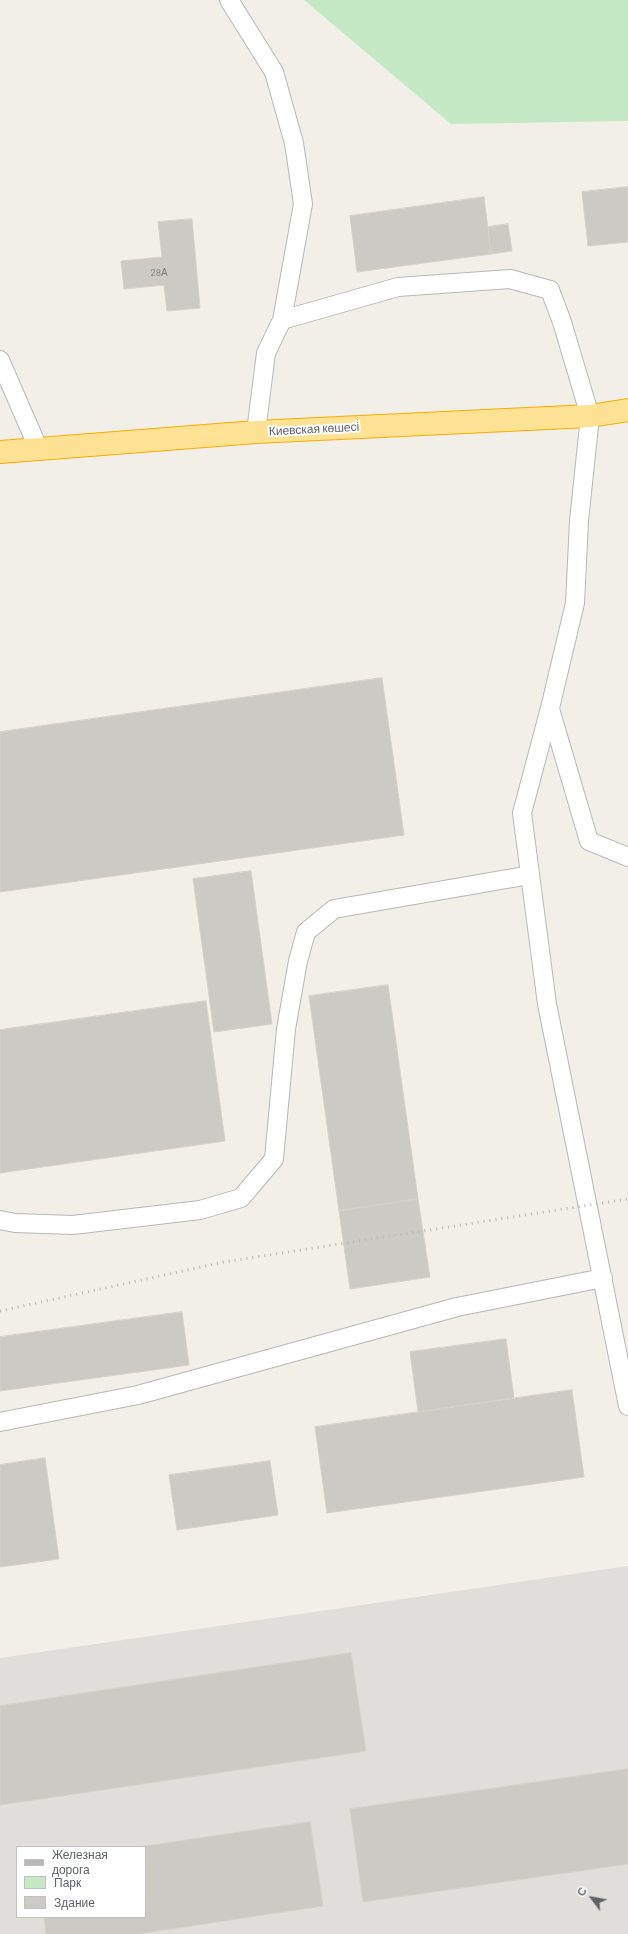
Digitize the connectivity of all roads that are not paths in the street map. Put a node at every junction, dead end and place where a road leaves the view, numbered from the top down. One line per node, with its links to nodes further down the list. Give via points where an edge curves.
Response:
1 (229, 0): 2 (lane, via 274,72 294,143 303,204)
2 (282, 320): 5 (lane, via 398,287 510,278 550,290); 6 (lane, via 266,353)
3 (0, 360): 7 (lane)
4 (628, 410): 5 (highway, Киевская көшесі)
5 (590, 416): 6 (highway, Киевская көшесі); 9 (lane, via 578,521 575,603)
6 (256, 432): 7 (highway, Киевская көшесі)
7 (39, 450): 8 (highway, Киевская көшесі)
8 (0, 452)
9 (550, 708): 10 (lane, via 589,841); 11 (lane, via 522,813)
10 (628, 857)
11 (530, 875): 12 (lane, via 334,909 306,932 286,1029 274,1159 241,1198 200,1210 73,1225); 13 (lane, via 547,1004)
12 (0, 1220)
13 (603, 1278): 14 (lane); 15 (lane, via 457,1307 138,1395)
14 (628, 1406)
15 (0, 1422)

